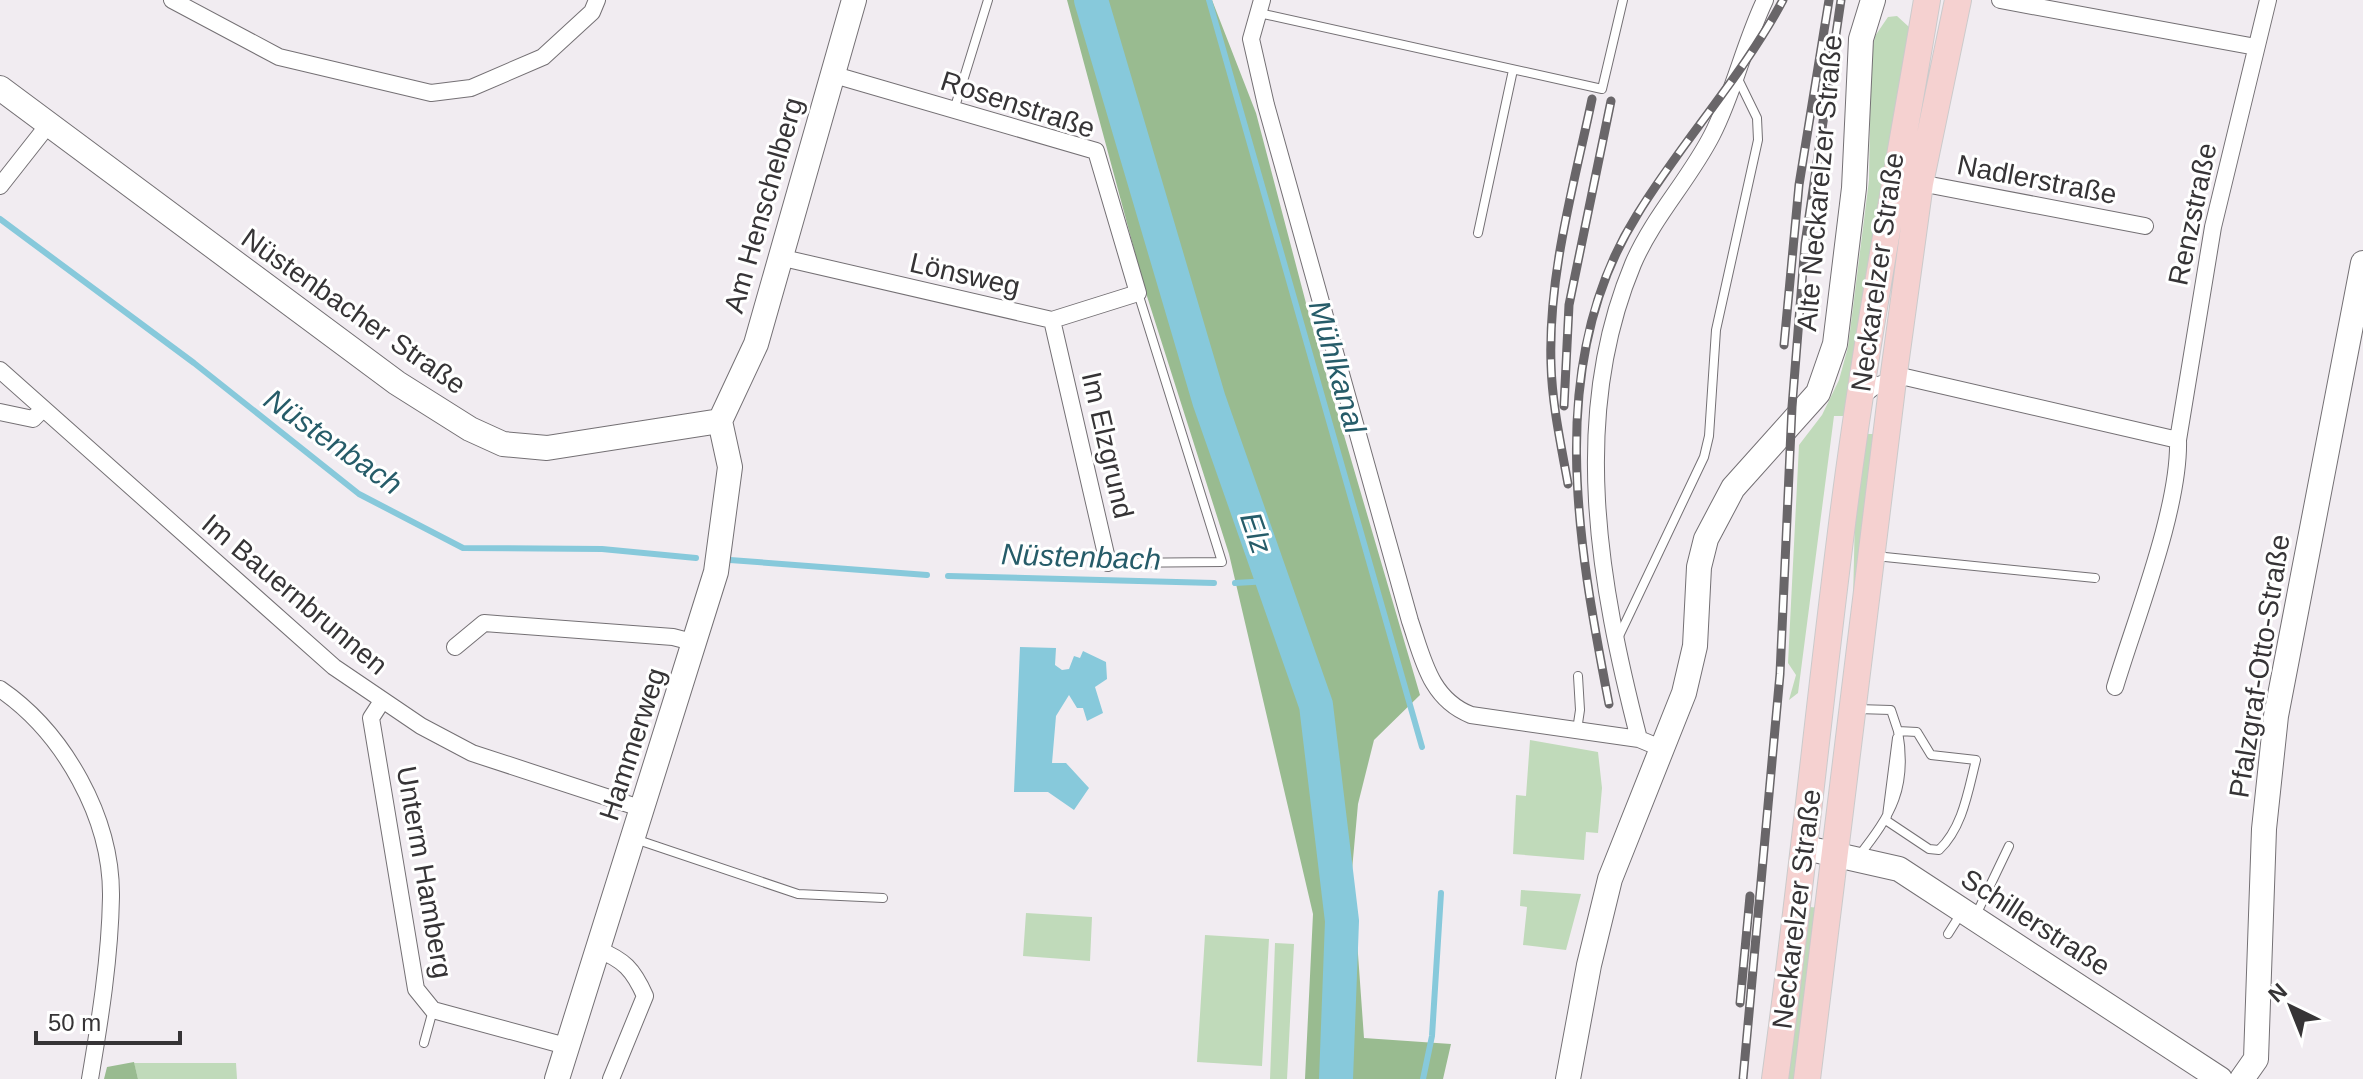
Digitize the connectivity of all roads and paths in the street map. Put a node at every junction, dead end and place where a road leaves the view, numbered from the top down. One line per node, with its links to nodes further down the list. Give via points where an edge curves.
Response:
1 (172, 0): 2 (street, via 279,57 431,93 471,88 543,57 592,12)
2 (597, 0)
3 (854, 0): 15 (street, Am Henschelberg)
4 (988, 0): 18 (lane)
5 (1623, 0): 14 (lane, via 1602,89)
6 (1765, 0): 16 (street)
7 (1873, 0): 49 (street, Alte Neckarelzer Straße, via 1861,39 1854,188 1835,344 1818,393 1733,488 1706,539 1699,567 1695,646)
8 (1927, 0): 30 (main road)
9 (1958, 0): 20 (main road, Neckarelzer Straße)
10 (2000, 0): 13 (street)
11 (2268, 0): 13 (street, Renzstraße)
12 (1261, 6): 14 (lane); 46 (street, via 1251,39 1266,105 1430,679 1454,709)
13 (2256, 47): 34 (street, Renzstraße, via 2213,227)
14 (1513, 70): 23 (lane)
15 (831, 74): 18 (street, Rosenstraße); 24 (street, Am Henschelberg)
16 (1736, 75): 39 (lane, via 1757,118 1758,140 1716,330 1709,436 1680,511); 39 (street, via 1711,137 1634,262 1604,354 1596,479)
17 (0, 88): 19 (street, Nüstenbacher Straße)
18 (954, 110): 26 (street, Rosenstraße, via 1096,151)
19 (48, 125): 21 (street); 33 (street, Nüstenbacher Straße, via 397,383 503,444 547,448 597,443)
20 (1920, 183): 22 (street, Nadlerstraße); 29 (main road, Neckarelzer Straße)
21 (0, 186)
22 (2145, 226)
23 (1478, 233)
24 (779, 257): 27 (street, Lönsweg); 33 (street, Am Henschelberg, via 756,344)
25 (2363, 263): 70 (street, Pfalzgraf-Otto-Straße, via 2276,716 2264,829 2256,1059)
26 (1138, 293): 27 (street, Lönsweg); 36 (lane, Im Elzgrund, via 1222,562)
27 (1052, 320): 36 (street, Im Elzgrund)
28 (0, 370): 31 (street, Im Bauernbrunnen)
29 (1893, 380): 30 (street); 34 (street, via 1905,377 1944,385); 35 (main road, Neckarelzer Straße)
30 (1861, 397): 54 (main road)
31 (43, 409): 32 (street, via 33,419); 44 (street, Im Bauernbrunnen, via 334,667)
32 (0, 412)
33 (720, 421): 38 (street, Hammerweg, via 730,467 716,572)
34 (2178, 440): 42 (street, Renzstraße, via 2163,530)
35 (1870, 555): 37 (lane); 45 (main road, Neckarelzer Straße)
36 (1108, 563)
37 (2095, 578)
38 (696, 643): 40 (street, via 484,623); 50 (street, Hammerweg)
39 (1616, 644): 48 (street)
40 (455, 647)
41 (1578, 676): 46 (lane)
42 (2115, 687)
43 (0, 689): 64 (street, via 63,750 100,821 111,894)
44 (382, 701): 50 (street, Im Bauernbrunnen, via 472,753); 60 (street, Unterm Hamberg, via 371,718 401,901 416,989)
45 (1853, 709): 47 (lane, via 1891,710); 55 (main road, Neckarelzer Straße)
46 (1577, 731): 48 (street)
47 (1898, 731): 51 (lane); 51 (lane, via 1917,732 1931,755 1976,760 1963,810 1939,850)
48 (1639, 739): 49 (street)
49 (1663, 749): 66 (street, Alte Neckarelzer Straße, via 1610,879)
50 (643, 809): 52 (street, Hammerweg)
51 (1887, 821): 55 (lane)
52 (634, 839): 56 (lane, via 798,894); 59 (street, Hammerweg)
53 (2009, 846): 57 (lane)
54 (1806, 848): 55 (street, Schillerstraße); 67 (main road)
55 (1847, 855): 57 (street, Schillerstraße, via 1899,869); 68 (main road, Neckarelzer Straße)
56 (883, 898)
57 (1969, 914): 58 (lane); 69 (street, Schillerstraße)
58 (1948, 934)
59 (597, 949): 62 (street, Hammerweg); 65 (street, via 624,960 645,996)
60 (433, 1010): 61 (lane); 62 (street, Unterm Hamberg)
61 (424, 1043)
62 (566, 1046): 63 (street, Hammerweg)
63 (555, 1076)
64 (90, 1079)
65 (611, 1079)
66 (1568, 1079)
67 (1775, 1079)
68 (1807, 1079)
69 (2220, 1079)
70 (2242, 1079)

